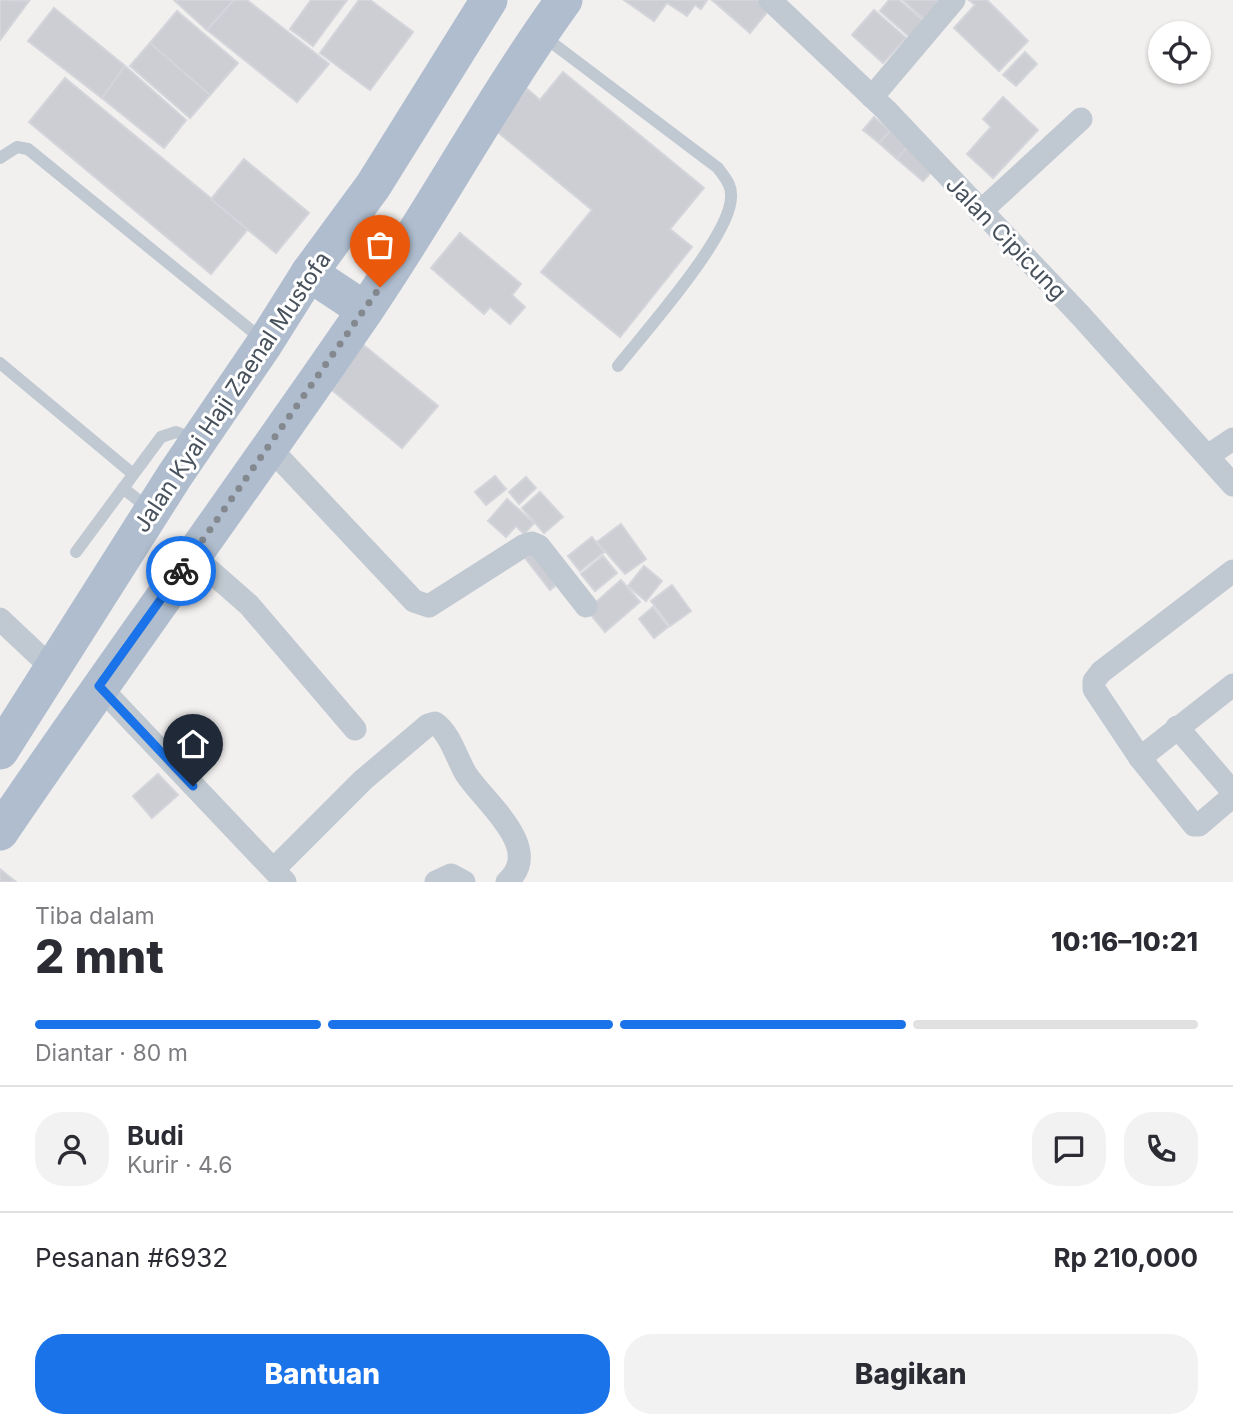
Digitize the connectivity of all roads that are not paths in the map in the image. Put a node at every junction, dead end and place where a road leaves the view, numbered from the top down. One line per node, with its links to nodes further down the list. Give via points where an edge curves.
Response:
1 (489, 0): 10 (main road, Jalan Kyai Haji Zaenal Mustofa, via 373,186)
2 (564, 0): 5 (main road)
3 (770, 0): 6 (street, Jalan Cipicung)
4 (954, 0): 6 (street)
5 (540, 34): 11 (main road); 14 (lane, via 718,168 730,185 732,200 705,254)
6 (872, 97): 9 (street, Jalan Cipicung)
7 (1081, 119): 9 (street)
8 (0, 158): 12 (lane, via 18,147 28,149)
9 (980, 212): 17 (street, Jalan Cipicung)
10 (309, 273): 11 (main road); 12 (main road, Jalan Kyai Haji Zaenal Mustofa)
11 (365, 310): 16 (main road)
12 (265, 343): 18 (main road, Jalan Kyai Haji Zaenal Mustofa, via 200,441)
13 (0, 363): 19 (lane)
14 (618, 366)
15 (1233, 439): 17 (street)
16 (269, 447): 24 (main road); 26 (street, via 422,606 532,543)
17 (1209, 455): 20 (street, Jalan Cipicung)
18 (161, 464): 19 (lane); 22 (main road, Jalan Kyai Haji Zaenal Mustofa)
19 (133, 474): 21 (lane)
20 (1233, 485)
21 (123, 488): 22 (lane); 23 (lane)
22 (152, 511): 28 (main road, Jalan Kyai Haji Zaenal Mustofa)
23 (76, 552)
24 (192, 555): 30 (main road); 32 (street, via 249,605)
25 (1233, 571): 34 (street, via 1094,681 1102,704)
26 (586, 606)
27 (0, 618): 28 (street)
28 (52, 668): 33 (main road, Jalan Kyai Haji Zaenal Mustofa)
29 (1233, 685): 31 (street)
30 (99, 686): 36 (main road); 37 (street)
31 (1177, 727): 34 (street); 35 (street)
32 (355, 729)
33 (0, 751)
34 (1140, 758): 35 (street, via 1194,825)
35 (1233, 794)
36 (0, 832)
37 (280, 875): 40 (street, via 363,780 428,724 435,723 520,850 519,867)
38 (436, 882): 39 (street, via 451,875)
39 (464, 882)
40 (507, 882)

